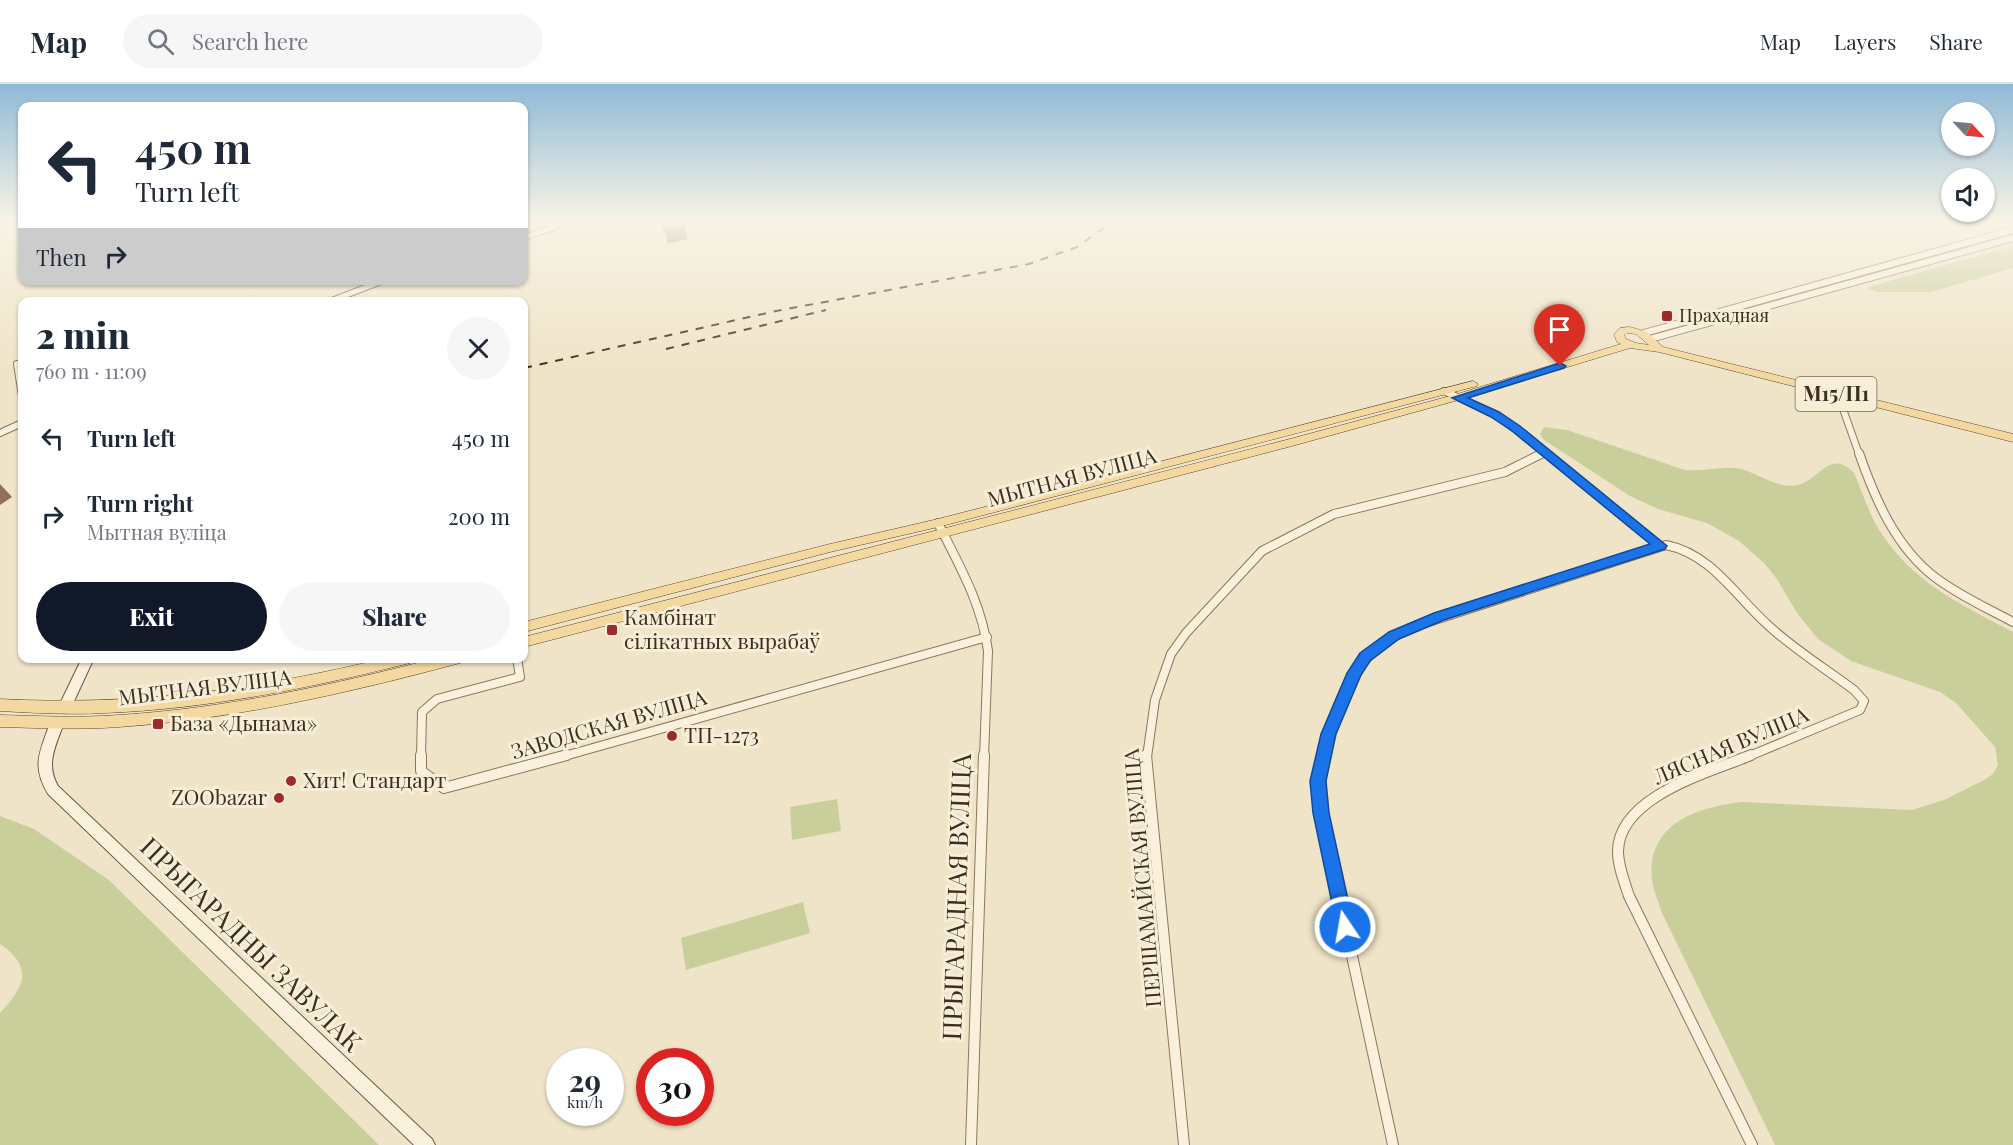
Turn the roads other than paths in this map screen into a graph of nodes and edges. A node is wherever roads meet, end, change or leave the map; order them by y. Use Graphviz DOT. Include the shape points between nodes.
graph roads {
  1 [pos="1888,269"];
  2 [pos="1906,269"];
  3 [pos="374,285"];
  4 [pos="339,297"];
  5 [pos="1625,342"];
  6 [pos="1650,342"];
  7 [pos="17,364"];
  8 [pos="18,370"];
  9 [pos="1444,392"];
  10 [pos="1838,395"];
  11 [pos="1458,398"];
  12 [pos="18,425"];
  13 [pos="0,433"];
  14 [pos="2013,438"];
  15 [pos="1545,452"];
  16 [pos="941,528"];
  17 [pos="1660,546"];
  18 [pos="2013,622"];
  19 [pos="528,626"];
  20 [pos="987,637"];
  21 [pos="528,641"];
  22 [pos="86,663"];
  23 [pos="388,663"];
  24 [pos="440,663"];
  25 [pos="518,663"];
  26 [pos="0,705"];
  27 [pos="64,708"];
  28 [pos="0,721"];
  29 [pos="57,723"];
  30 [pos="426,1145"];
  31 [pos="971,1145"];
  32 [pos="1184,1145"];
  33 [pos="1393,1145"];
  34 [pos="1752,1145"];
  1 -- 6 [label="street"];
  2 -- 6 [label="street"];
  3 -- 4 [label="street"];
  5 -- 6 [label="main road, М15/П1"];
  5 -- 9 [label="main road, МЫТНАЯ ВУЛІЦА"];
  5 -- 11 [label="main road, МЫТНАЯ ВУЛІЦА"];
  6 -- 10 [label="main road, М15/П1"];
  7 -- 8 [label="street"];
  9 -- 11 [label="street"];
  9 -- 16 [label="main road, МЫТНАЯ ВУЛІЦА"];
  10 -- 14 [label="main road, М15/П1"];
  10 -- 18 [label="street" via="1878,498 1895,534 1914,559 1952,588"];
  11 -- 15 [label="street" via="1505,421"];
  11 -- 16 [label="main road, МЫТНАЯ ВУЛІЦА"];
  12 -- 13 [label="street"];
  15 -- 17 [label="street"];
  15 -- 32 [label="street, ПЕРШАМАЙСКАЯ ВУЛІЦА" via="1505,472 1343,511 1271,545 1254,558 1171,654 1155,700 1146,751"];
  16 -- 19 [label="main road, МЫТНАЯ ВУЛІЦА" via="830,548"];
  16 -- 20 [label="street, ПРЫГАРАДНАЯ ВУЛІЦА" via="973,591"];
  16 -- 21 [label="main road, МЫТНАЯ ВУЛІЦА"];
  17 -- 33 [label="street" via="1402,631 1365,657 1344,695 1323,751 1318,799"];
  17 -- 34 [label="street, ЛЯСНАЯ ВУЛІЦА" via="1678,546 1698,557 1767,624 1864,701 1860,710 1659,793 1635,812 1620,836 1617,850 1629,896"];
  20 -- 25 [label="street, ЗАВОДСКАЯ ВУЛІЦА" via="444,788 421,771 422,712 437,699 520,677"];
  20 -- 31 [label="street, ПРЫГАРАДНАЯ ВУЛІЦА"];
  22 -- 27 [label="street"];
  23 -- 27 [label="main road, МЫТНАЯ ВУЛІЦА" via="264,691 164,705"];
  24 -- 29 [label="main road, МЫТНАЯ ВУЛІЦА" via="302,698 165,718"];
  26 -- 27 [label="main road, МЫТНАЯ ВУЛІЦА"];
  27 -- 29 [label="main road"];
  28 -- 29 [label="main road, МЫТНАЯ ВУЛІЦА"];
  29 -- 30 [label="street, ПРЫГАРАДНЫ ЗАВУЛАК" via="44,760 44,777 53,790"];
}
